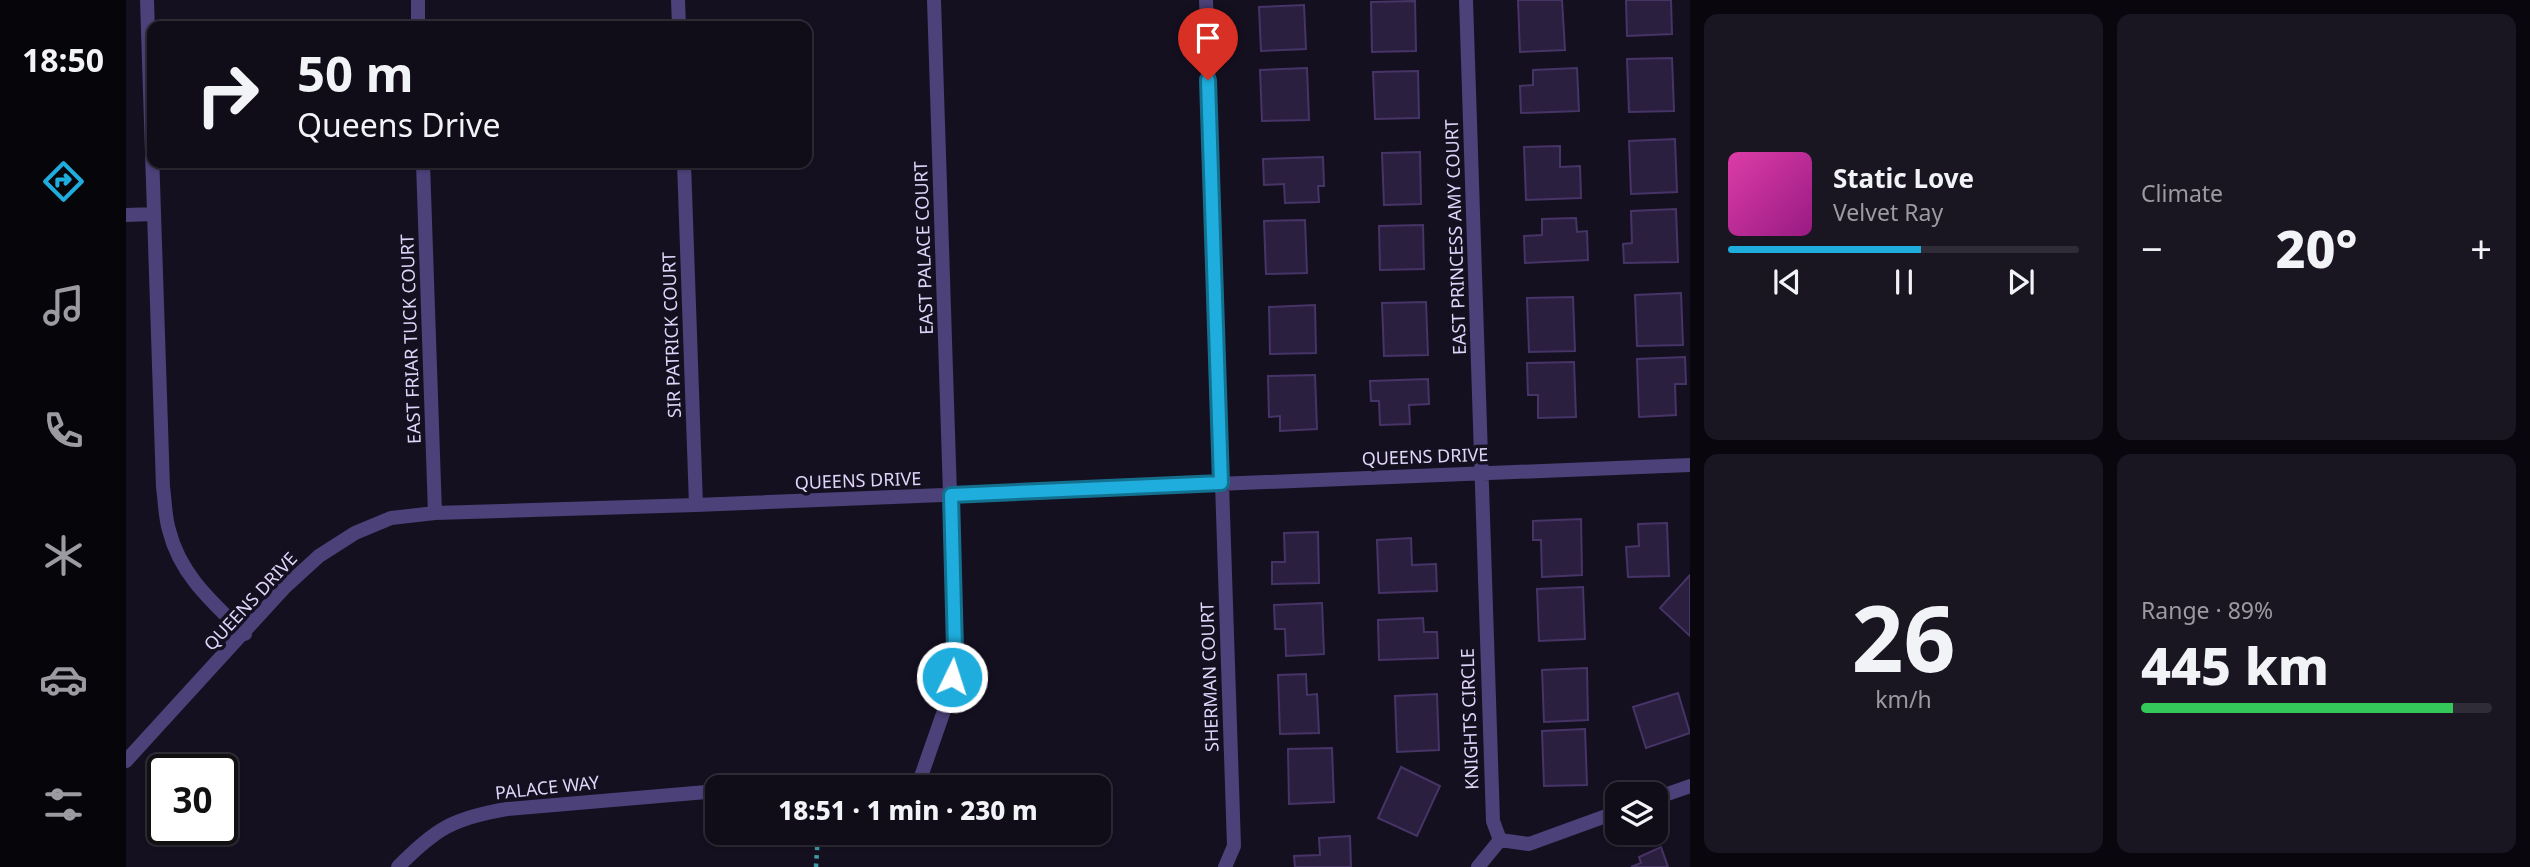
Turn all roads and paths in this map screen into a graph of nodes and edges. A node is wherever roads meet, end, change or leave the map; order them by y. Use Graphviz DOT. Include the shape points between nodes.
graph roads {
  1 [pos="147,0"];
  2 [pos="418,0"];
  3 [pos="678,0"];
  4 [pos="933,0"];
  5 [pos="1206,0"];
  6 [pos="1466,0"];
  7 [pos="148,21"];
  8 [pos="418,21"];
  9 [pos="679,21"];
  10 [pos="152,168"];
  11 [pos="423,168"];
  12 [pos="684,168"];
  13 [pos="154,214"];
  14 [pos="126,215"];
  15 [pos="1690,465"];
  16 [pos="1481,473"];
  17 [pos="1221,483"];
  18 [pos="951,495"];
  19 [pos="696,505"];
  20 [pos="435,513"];
  21 [pos="245,634"];
  22 [pos="126,761"];
  23 [pos="922,775"];
  24 [pos="1690,786"];
  25 [pos="705,792"];
  26 [pos="1668,794"];
  27 [pos="1605,816"];
  28 [pos="1500,840"];
  29 [pos="817,845"];
  30 [pos="398,867"];
  31 [pos="816,867"];
  32 [pos="1226,867"];
  33 [pos="1478,867"];
  1 -- 7 [label="street"];
  2 -- 8 [label="street"];
  3 -- 9 [label="street"];
  4 -- 18 [label="street, EAST PALACE COURT"];
  5 -- 17 [label="street, SHERMAN COURT"];
  6 -- 16 [label="street, EAST PRINCESS AMY COURT"];
  10 -- 13 [label="street"];
  11 -- 20 [label="street, EAST FRIAR TUCK COURT"];
  12 -- 19 [label="street, SIR PATRICK COURT"];
  13 -- 14 [label="street"];
  13 -- 21 [label="street" via="163,487 169,530 181,562 200,590"];
  15 -- 16 [label="street, QUEENS DRIVE"];
  16 -- 17 [label="street, QUEENS DRIVE"];
  16 -- 28 [label="street, KNIGHTS CIRCLE" via="1491,794"];
  17 -- 18 [label="street, QUEENS DRIVE"];
  17 -- 32 [label="street, SHERMAN COURT" via="1234,846"];
  18 -- 19 [label="street, QUEENS DRIVE"];
  18 -- 23 [label="street" via="955,649 947,702"];
  19 -- 20 [label="street, QUEENS DRIVE"];
  20 -- 21 [label="street, QUEENS DRIVE" via="391,518 355,533 319,556 285,587"];
  21 -- 22 [label="street, QUEENS DRIVE"];
  24 -- 26 [label="street"];
  25 -- 30 [label="street, PALACE WAY" via="476,814 443,827"];
  27 -- 28 [label="street" via="1529,844"];
  28 -- 33 [label="street"];
  29 -- 31 [label="path"];
}
